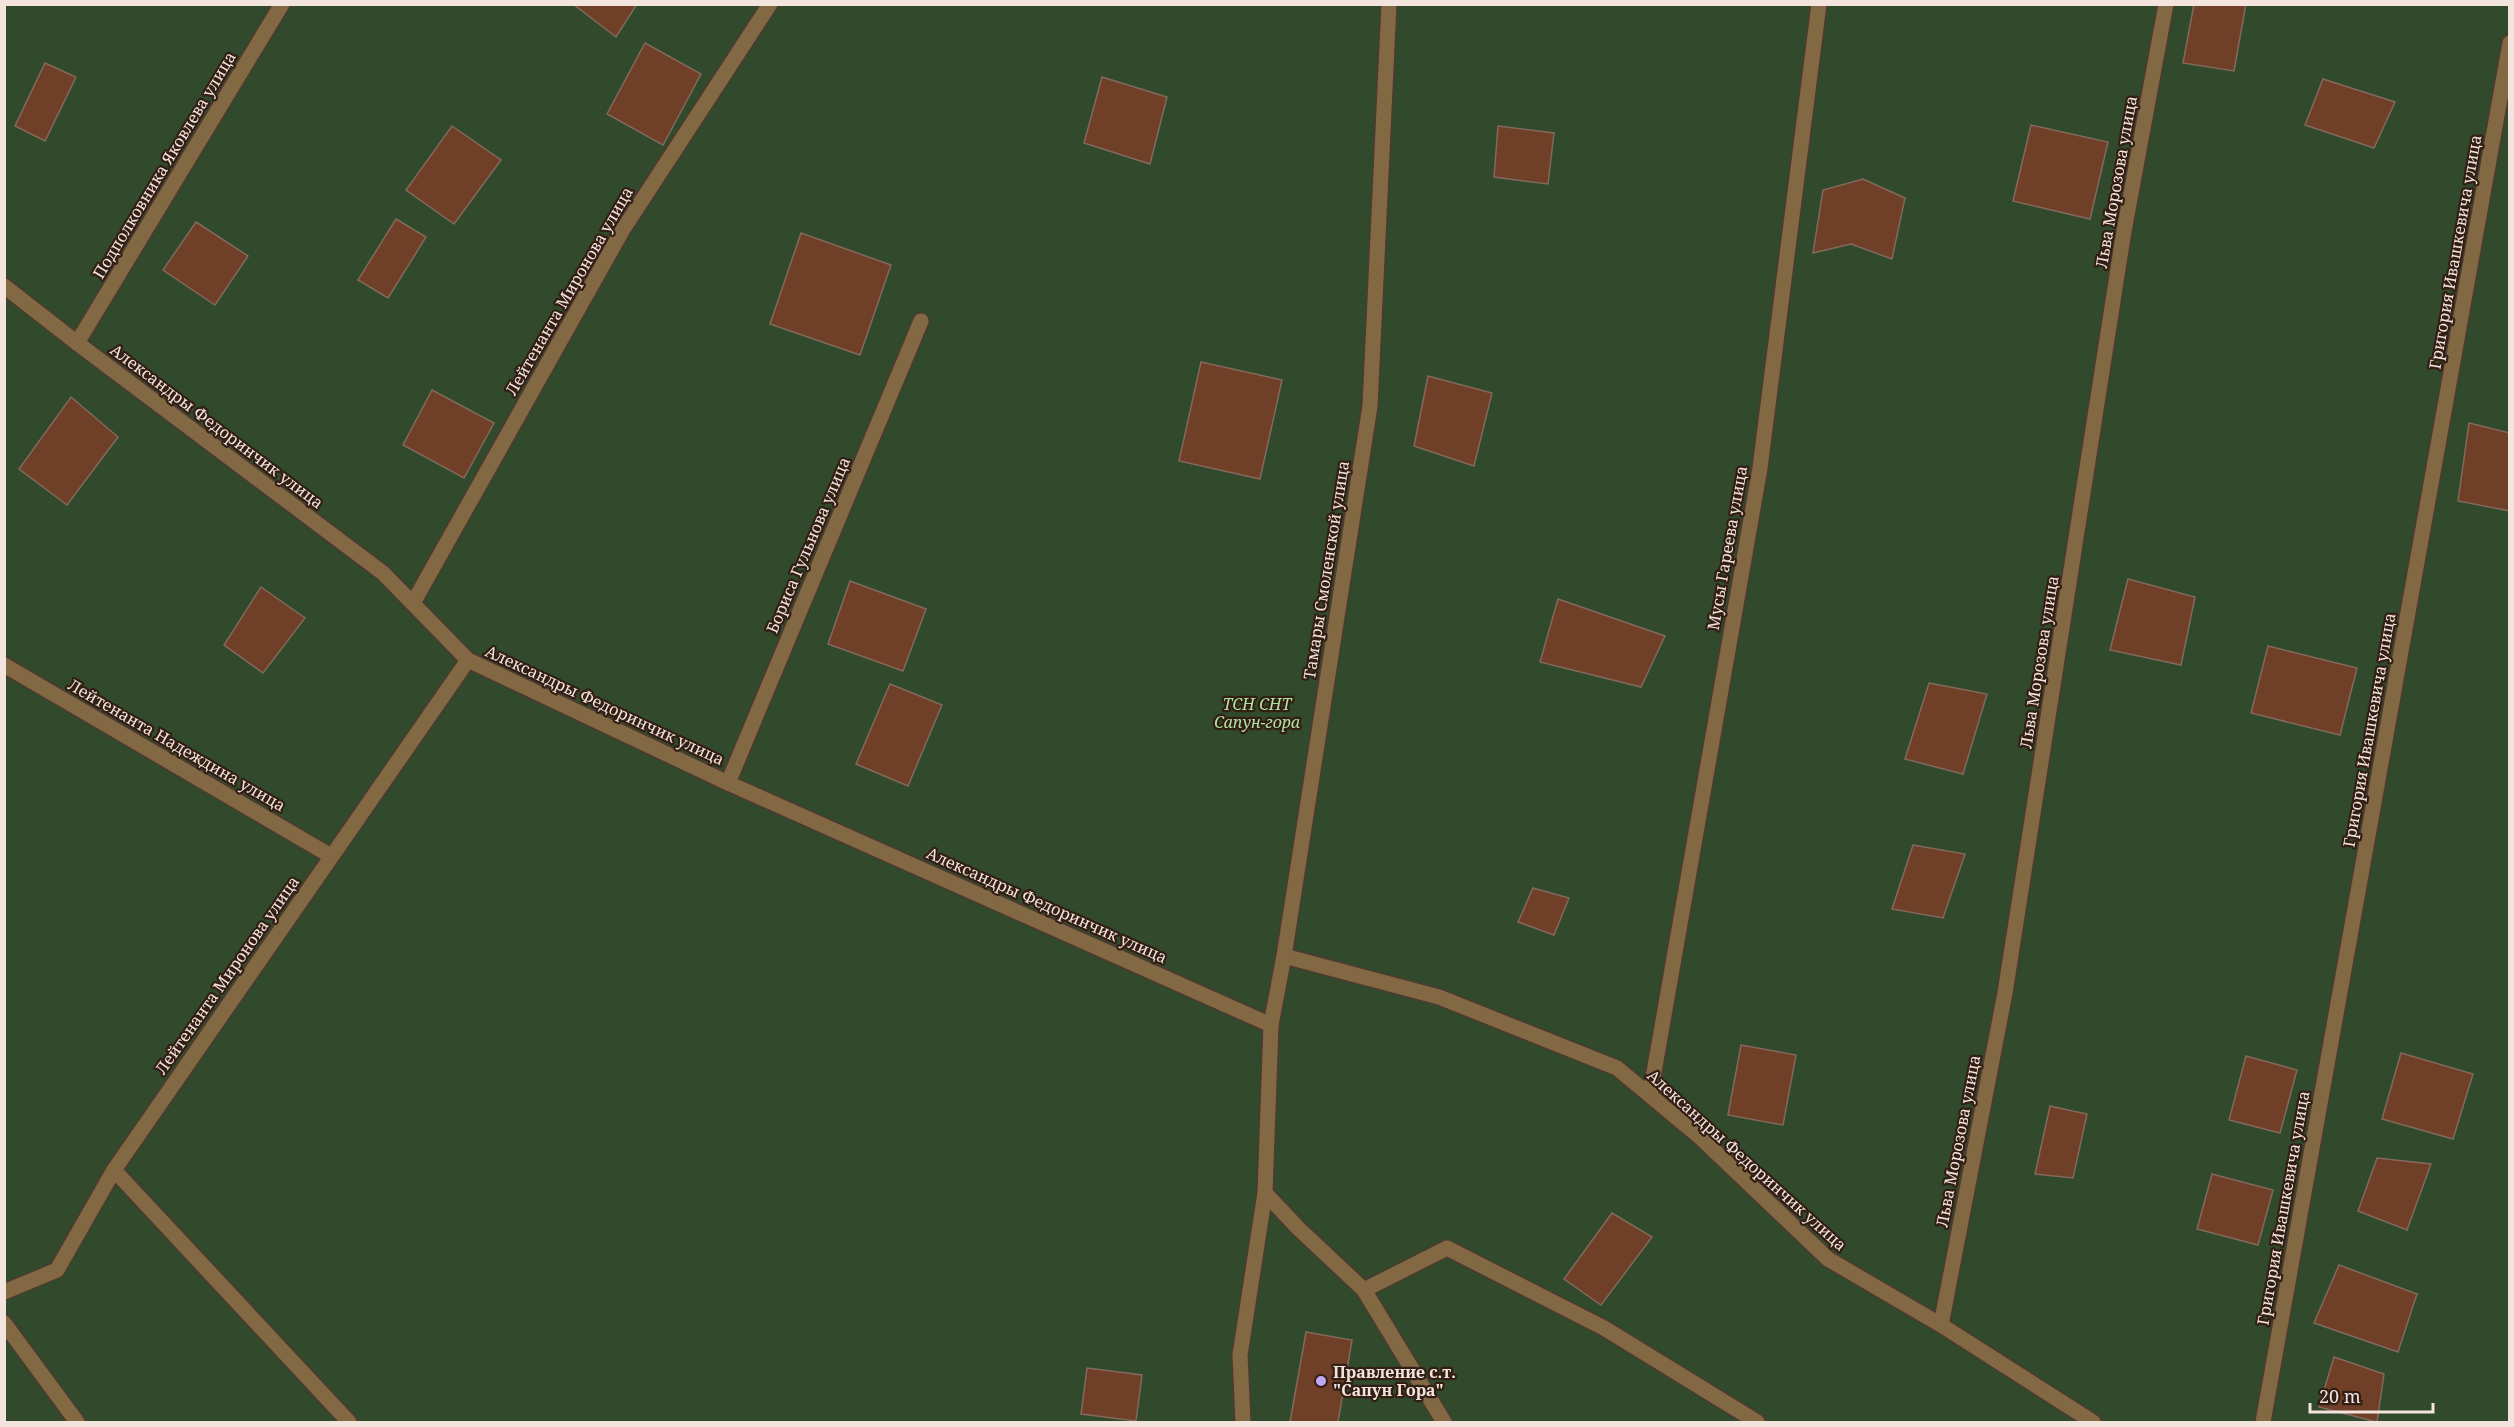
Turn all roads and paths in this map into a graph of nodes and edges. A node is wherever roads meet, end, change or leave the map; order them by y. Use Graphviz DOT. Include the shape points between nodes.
graph roads {
  1 [pos="282,4"];
  2 [pos="770,4"];
  3 [pos="1389,4"];
  4 [pos="1819,4"];
  5 [pos="2166,4"];
  6 [pos="2510,43"];
  7 [pos="4,286"];
  8 [pos="921,321"];
  9 [pos="77,343"];
  10 [pos="413,603"];
  11 [pos="468,660"];
  12 [pos="4,665"];
  13 [pos="728,783"];
  14 [pos="331,856"];
  15 [pos="1284,956"];
  16 [pos="1271,1025"];
  17 [pos="1650,1095"];
  18 [pos="114,1170"];
  19 [pos="1266,1193"];
  20 [pos="1364,1290"];
  21 [pos="4,1292"];
  22 [pos="4,1323"];
  23 [pos="1941,1325"];
  24 [pos="77,1422"];
  25 [pos="349,1422"];
  26 [pos="1243,1422"];
  27 [pos="1444,1422"];
  28 [pos="1757,1422"];
  29 [pos="2093,1422"];
  30 [pos="2263,1422"];
  1 -- 9 [label="lane, Подполковника Яковлева улица"];
  2 -- 10 [label="lane, Лейтенанта Миронова улица" via="621,231"];
  3 -- 15 [label="lane, Тамары Смоленской улица" via="1370,406"];
  4 -- 17 [label="lane, Мусы Гареева улица" via="1760,468"];
  5 -- 23 [label="lane, Льва Морозова улица" via="2123,237 2005,993"];
  6 -- 30 [label="lane, Григория Ивашкевича улица"];
  7 -- 9 [label="lane, Александры Федоринчик улица"];
  8 -- 13 [label="lane, Бориса Гульнова улица"];
  9 -- 10 [label="lane, Александры Федоринчик улица" via="383,573"];
  10 -- 11 [label="lane, Александры Федоринчик улица"];
  11 -- 13 [label="lane, Александры Федоринчик улица"];
  11 -- 14 [label="lane, Лейтенанта Миронова улица"];
  12 -- 14 [label="lane, Лейтенанта Надеждина улица"];
  13 -- 16 [label="lane, Александры Федоринчик улица"];
  14 -- 18 [label="lane, Лейтенанта Миронова улица"];
  15 -- 16 [label="lane, Тамары Смоленской улица"];
  15 -- 17 [label="lane, Александры Федоринчик улица" via="1440,997 1617,1068"];
  16 -- 19 [label="lane, Тамары Смоленской улица"];
  17 -- 23 [label="lane, Александры Федоринчик улица" via="1828,1259"];
  18 -- 21 [label="lane, Лейтенанта Миронова улица" via="57,1270"];
  18 -- 25 [label="lane"];
  19 -- 20 [label="lane"];
  19 -- 26 [label="lane, Тамары Смоленской улица" via="1240,1355"];
  20 -- 27 [label="lane"];
  20 -- 28 [label="lane" via="1447,1248 1604,1328"];
  22 -- 24 [label="lane"];
  23 -- 29 [label="lane, Александры Федоринчик улица"];
}
